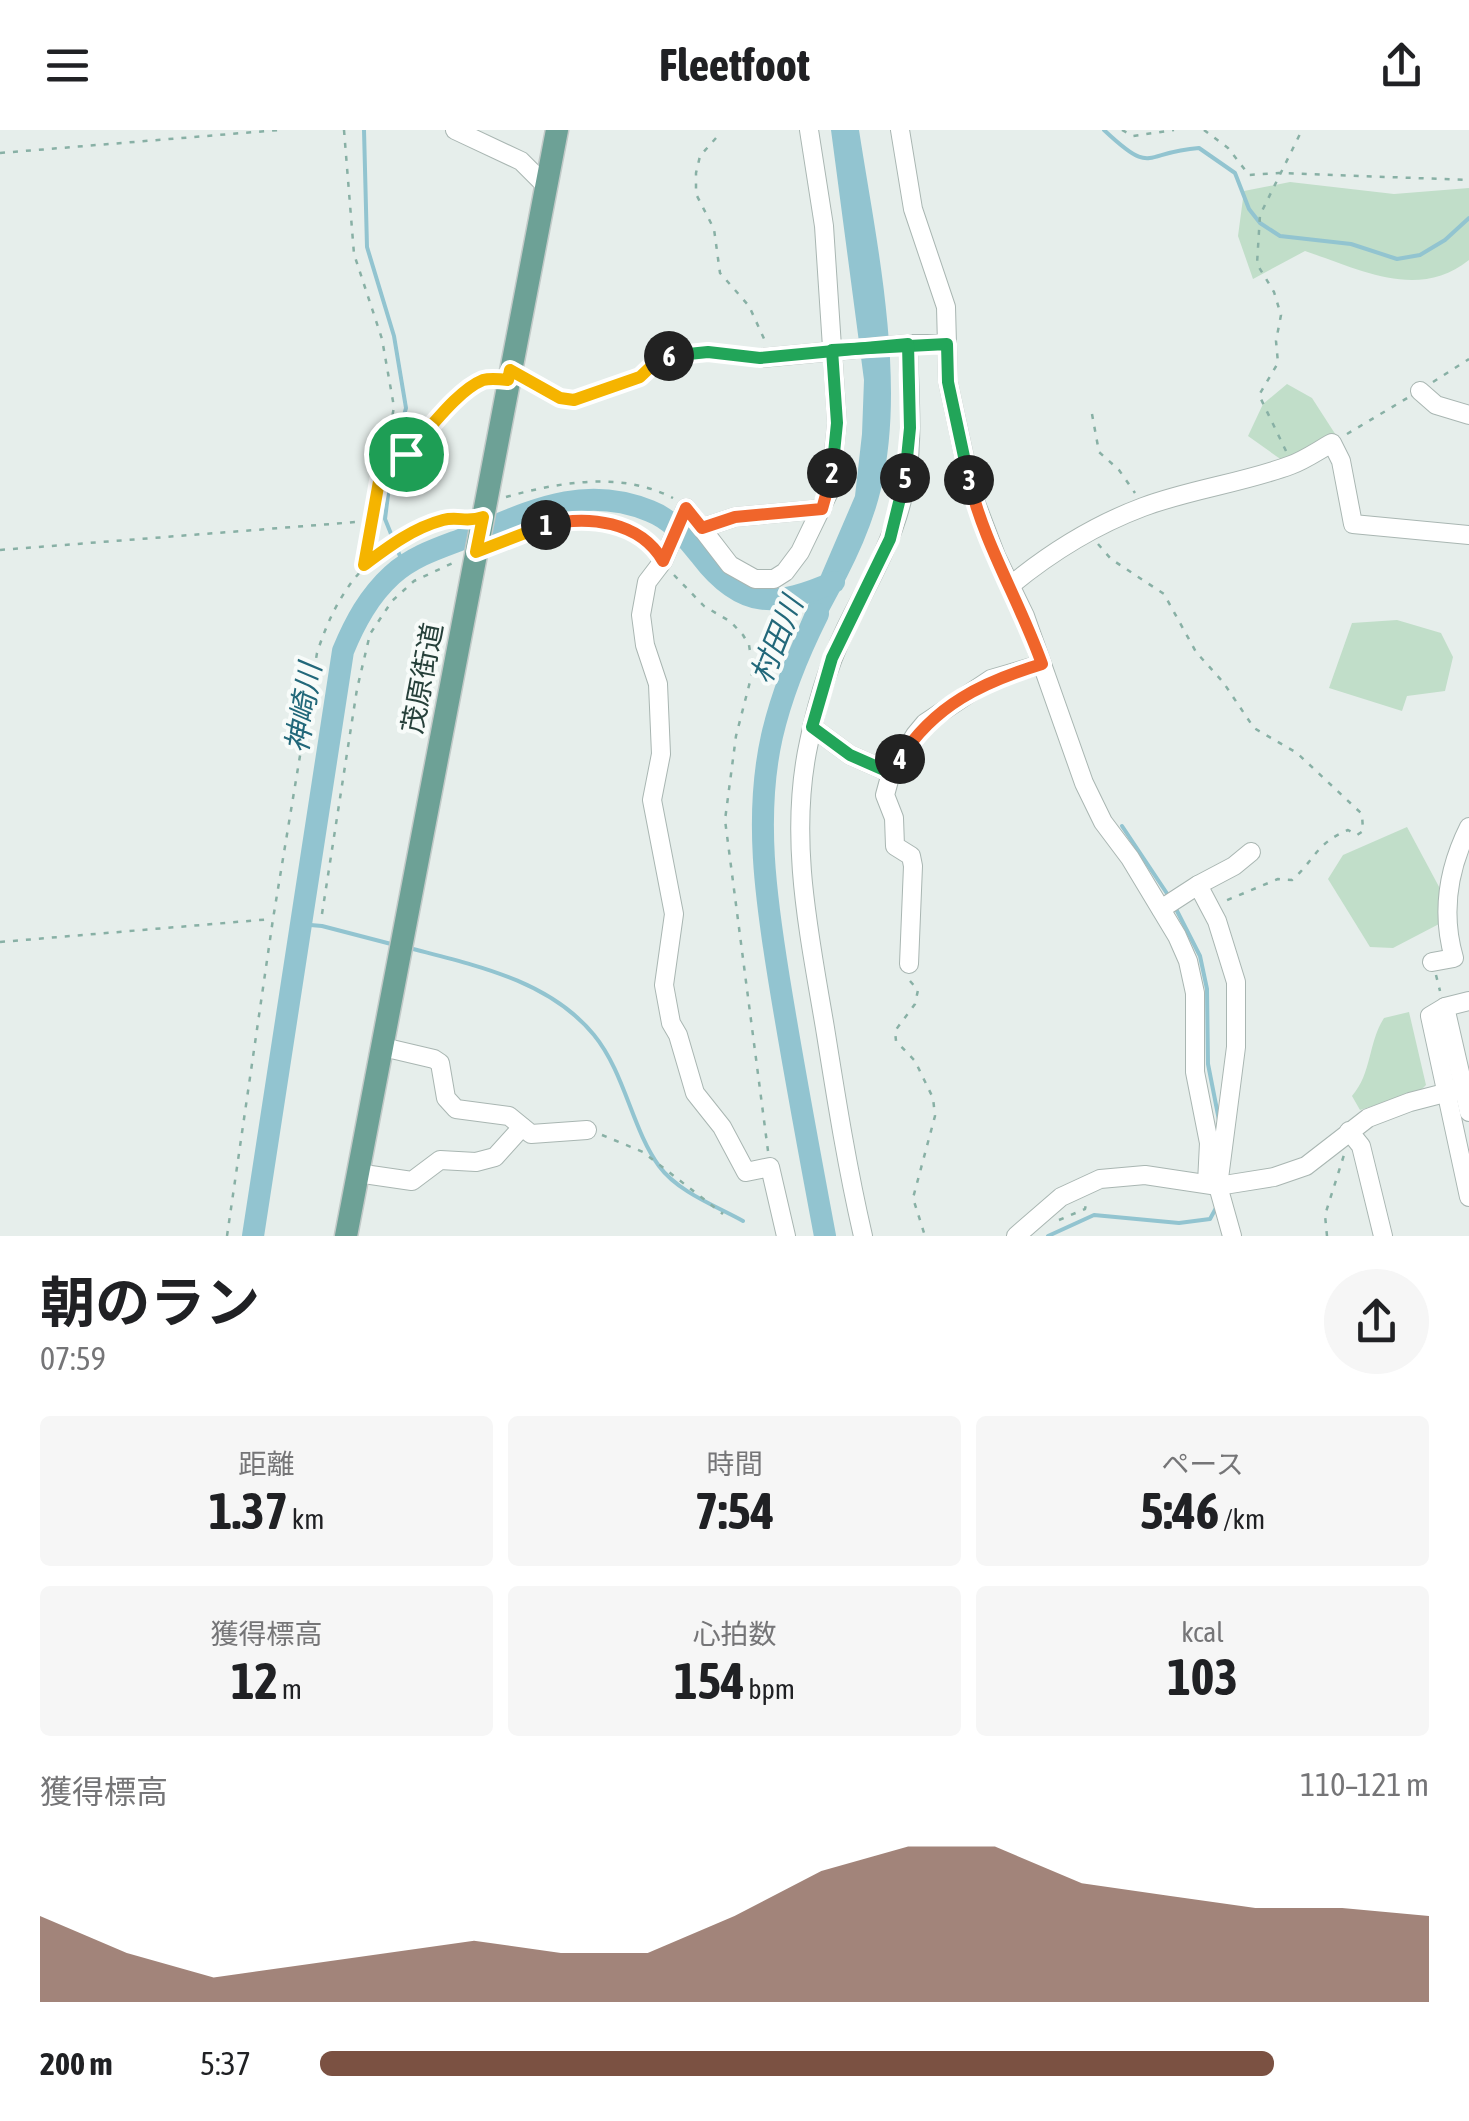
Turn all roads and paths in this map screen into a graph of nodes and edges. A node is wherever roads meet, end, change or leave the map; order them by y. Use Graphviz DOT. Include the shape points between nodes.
graph roads {
  1 [pos="279,130"];
  2 [pos="344,130"];
  3 [pos="456,130"];
  4 [pos="557,130"];
  5 [pos="810,130"];
  6 [pos="900,130"];
  7 [pos="1122,130"];
  8 [pos="1174,130"];
  9 [pos="1204,130"];
  10 [pos="1302,130"];
  11 [pos="716,138"];
  12 [pos="0,153"];
  13 [pos="1279,173"];
  14 [pos="1469,180"];
  15 [pos="546,184"];
  16 [pos="908,344"];
  17 [pos="947,344"];
  18 [pos="832,350"];
  19 [pos="768,357"];
  20 [pos="1469,359"];
  21 [pos="509,375"];
  22 [pos="1420,391"];
  23 [pos="1092,414"];
  24 [pos="1469,415"];
  25 [pos="1332,443"];
  26 [pos="383,459"];
  27 [pos="1293,464"];
  28 [pos="1144,506"];
  29 [pos="686,508"];
  30 [pos="822,509"];
  31 [pos="484,510"];
  32 [pos="370,521"];
  33 [pos="702,528"];
  34 [pos="1088,531"];
  35 [pos="1469,535"];
  36 [pos="0,550"];
  37 [pos="476,552"];
  38 [pos="663,561"];
  39 [pos="364,565"];
  40 [pos="1011,585"];
  41 [pos="1042,664"];
  42 [pos="812,727"];
  43 [pos="891,773"];
  44 [pos="1469,827"];
  45 [pos="1252,852"];
  46 [pos="1198,885"];
  47 [pos="1209,908"];
  48 [pos="1162,909"];
  49 [pos="322,914"];
  50 [pos="273,919"];
  51 [pos="0,942"];
  52 [pos="1432,962"];
  53 [pos="909,964"];
  54 [pos="1469,1002"];
  55 [pos="1445,1007"];
  56 [pos="384,1048"];
  57 [pos="1455,1091"];
  58 [pos="1469,1112"];
  59 [pos="522,1127"];
  60 [pos="586,1130"];
  61 [pos="1349,1130"];
  62 [pos="770,1168"];
  63 [pos="358,1173"];
  64 [pos="1213,1184"];
  65 [pos="1469,1197"];
  66 [pos="723,1214"];
  67 [pos="227,1236"];
  68 [pos="346,1236"];
  69 [pos="786,1236"];
  70 [pos="863,1236"];
  71 [pos="925,1236"];
  72 [pos="1016,1236"];
  73 [pos="1232,1236"];
  74 [pos="1327,1236"];
  75 [pos="1382,1236"];
  1 -- 12 [label="path"];
  2 -- 26 [label="path" via="354,254 382,339 394,406"];
  3 -- 15 [label="street" via="521,161"];
  4 -- 15 [label="main road, 茂原街道"];
  5 -- 18 [label="street"];
  6 -- 17 [label="street" via="913,209 946,307"];
  7 -- 8 [label="path" via="1132,136"];
  9 -- 13 [label="path" via="1249,176"];
  10 -- 13 [label="path"];
  11 -- 19 [label="path" via="700,156 696,194 714,229 720,273 740,293"];
  13 -- 14 [label="path"];
  13 -- 27 [label="path" via="1260,215 1257,264 1280,315 1278,363 1259,395"];
  15 -- 21 [label="main road, 茂原街道"];
  16 -- 17 [label="street"];
  16 -- 18 [label="street"];
  16 -- 42 [label="street" via="904,493 883,556 832,658"];
  17 -- 40 [label="street" via="948,382 972,493"];
  18 -- 19 [label="street"];
  18 -- 30 [label="street" via="837,423"];
  19 -- 21 [label="path" via="670,355 640,377 574,400"];
  20 -- 22 [label="path"];
  21 -- 26 [label="path" via="486,379 453,401 406,454"];
  21 -- 31 [label="main road, 茂原街道"];
  22 -- 24 [label="street" via="1436,405"];
  22 -- 25 [label="path"];
  23 -- 28 [label="path" via="1099,452"];
  25 -- 27 [label="street"];
  25 -- 35 [label="street" via="1353,524"];
  26 -- 32 [label="path"];
  27 -- 28 [label="street"];
  28 -- 34 [label="street"];
  29 -- 31 [label="path" via="650,489 598,481 549,486"];
  29 -- 33 [label="street"];
  29 -- 38 [label="street"];
  30 -- 33 [label="street" via="735,517"];
  30 -- 33 [label="street" via="793,563 774,579 742,574"];
  31 -- 37 [label="main road, 茂原街道"];
  31 -- 39 [label="path" via="469,522 428,526"];
  32 -- 36 [label="path"];
  32 -- 39 [label="path"];
  34 -- 40 [label="street"];
  34 -- 47 [label="path" via="1110,559 1164,594 1196,652 1254,728 1297,753 1362,814 1363,831 1338,834 1292,880 1278,879"];
  37 -- 38 [label="path" via="530,529 580,521 630,530"];
  37 -- 49 [label="path" via="414,581 370,634"];
  37 -- 56 [label="main road, 茂原街道"];
  38 -- 62 [label="path" via="704,606 731,622 749,645 754,670 724,820"];
  38 -- 62 [label="street" via="647,582 641,616 658,684 661,754 652,806 674,914 664,985 695,1092 746,1172"];
  39 -- 50 [label="path" via="333,610 318,653"];
  40 -- 41 [label="street"];
  41 -- 43 [label="street" via="991,679 925,724"];
  41 -- 48 [label="street" via="1103,822"];
  42 -- 43 [label="street" via="850,755"];
  42 -- 70 [label="street" via="802,774 801,873"];
  43 -- 53 [label="street" via="885,795 895,846 911,856 913,866"];
  44 -- 52 [label="street" via="1448,894 1446,930 1454,958"];
  45 -- 46 [label="street"];
  46 -- 47 [label="street"];
  46 -- 48 [label="street"];
  47 -- 64 [label="street" via="1236,982 1236,1047"];
  48 -- 64 [label="street" via="1195,992 1194,1046"];
  50 -- 51 [label="path"];
  50 -- 67 [label="path"];
  52 -- 55 [label="path"];
  53 -- 71 [label="path" via="918,990 895,1031 933,1098 935,1116 913,1198"];
  54 -- 55 [label="street"];
  55 -- 57 [label="street" via="1430,1016"];
  56 -- 59 [label="street" via="440,1063 446,1098 456,1109 510,1116"];
  56 -- 63 [label="main road, 茂原街道"];
  57 -- 58 [label="street"];
  57 -- 61 [label="street" via="1410,1102"];
  57 -- 65 [label="street"];
  59 -- 60 [label="street" via="531,1134"];
  59 -- 63 [label="street" via="495,1157 440,1160 412,1182"];
  60 -- 66 [label="path" via="643,1152"];
  61 -- 64 [label="street" via="1306,1166"];
  61 -- 74 [label="path" via="1325,1215"];
  61 -- 75 [label="street" via="1361,1146"];
  62 -- 69 [label="street"];
  63 -- 68 [label="main road, 茂原街道"];
  64 -- 72 [label="street" via="1145,1175 1100,1179 1061,1197"];
  64 -- 73 [label="street"];
}
